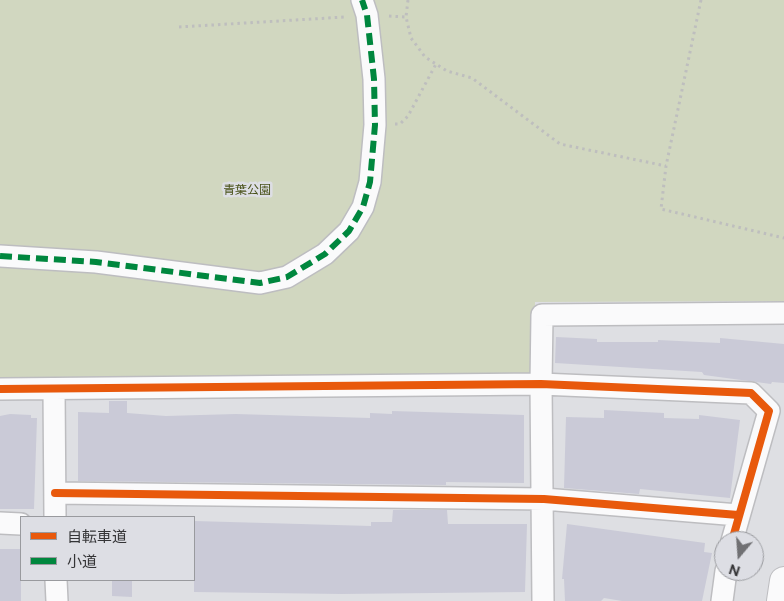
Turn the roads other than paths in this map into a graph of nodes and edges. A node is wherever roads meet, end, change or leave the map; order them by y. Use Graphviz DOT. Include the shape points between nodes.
graph roads {
  1 [pos="364,8"];
  2 [pos="0,256"];
  3 [pos="784,314"];
  4 [pos="541,384"];
  5 [pos="0,389"];
  6 [pos="54,389"];
  7 [pos="55,493"];
  8 [pos="544,499"];
  9 [pos="738,515"];
  10 [pos="55,516"];
  11 [pos="0,523"];
  12 [pos="20,524"];
  13 [pos="734,531"];
  14 [pos="56,581"];
  15 [pos="725,581"];
  16 [pos="784,581"];
  17 [pos="57,601"];
  18 [pos="543,601"];
  19 [pos="722,601"];
  20 [pos="781,601"];
  1 -- 2 [label="street" via="374,79 375,125 370,182 363,207 349,231 326,254 287,277 260,283 96,262"];
  3 -- 4 [label="street" via="542,315"];
  4 -- 6 [label="street"];
  4 -- 8 [label="street"];
  4 -- 9 [label="street" via="751,393 769,411"];
  5 -- 6 [label="street"];
  6 -- 7 [label="street"];
  7 -- 8 [label="street"];
  7 -- 10 [label="street"];
  8 -- 9 [label="street"];
  8 -- 18 [label="street"];
  9 -- 13 [label="street"];
  11 -- 12 [label="street"];
  14 -- 17 [label="street"];
  15 -- 19 [label="street"];
  16 -- 20 [label="street"];
}
